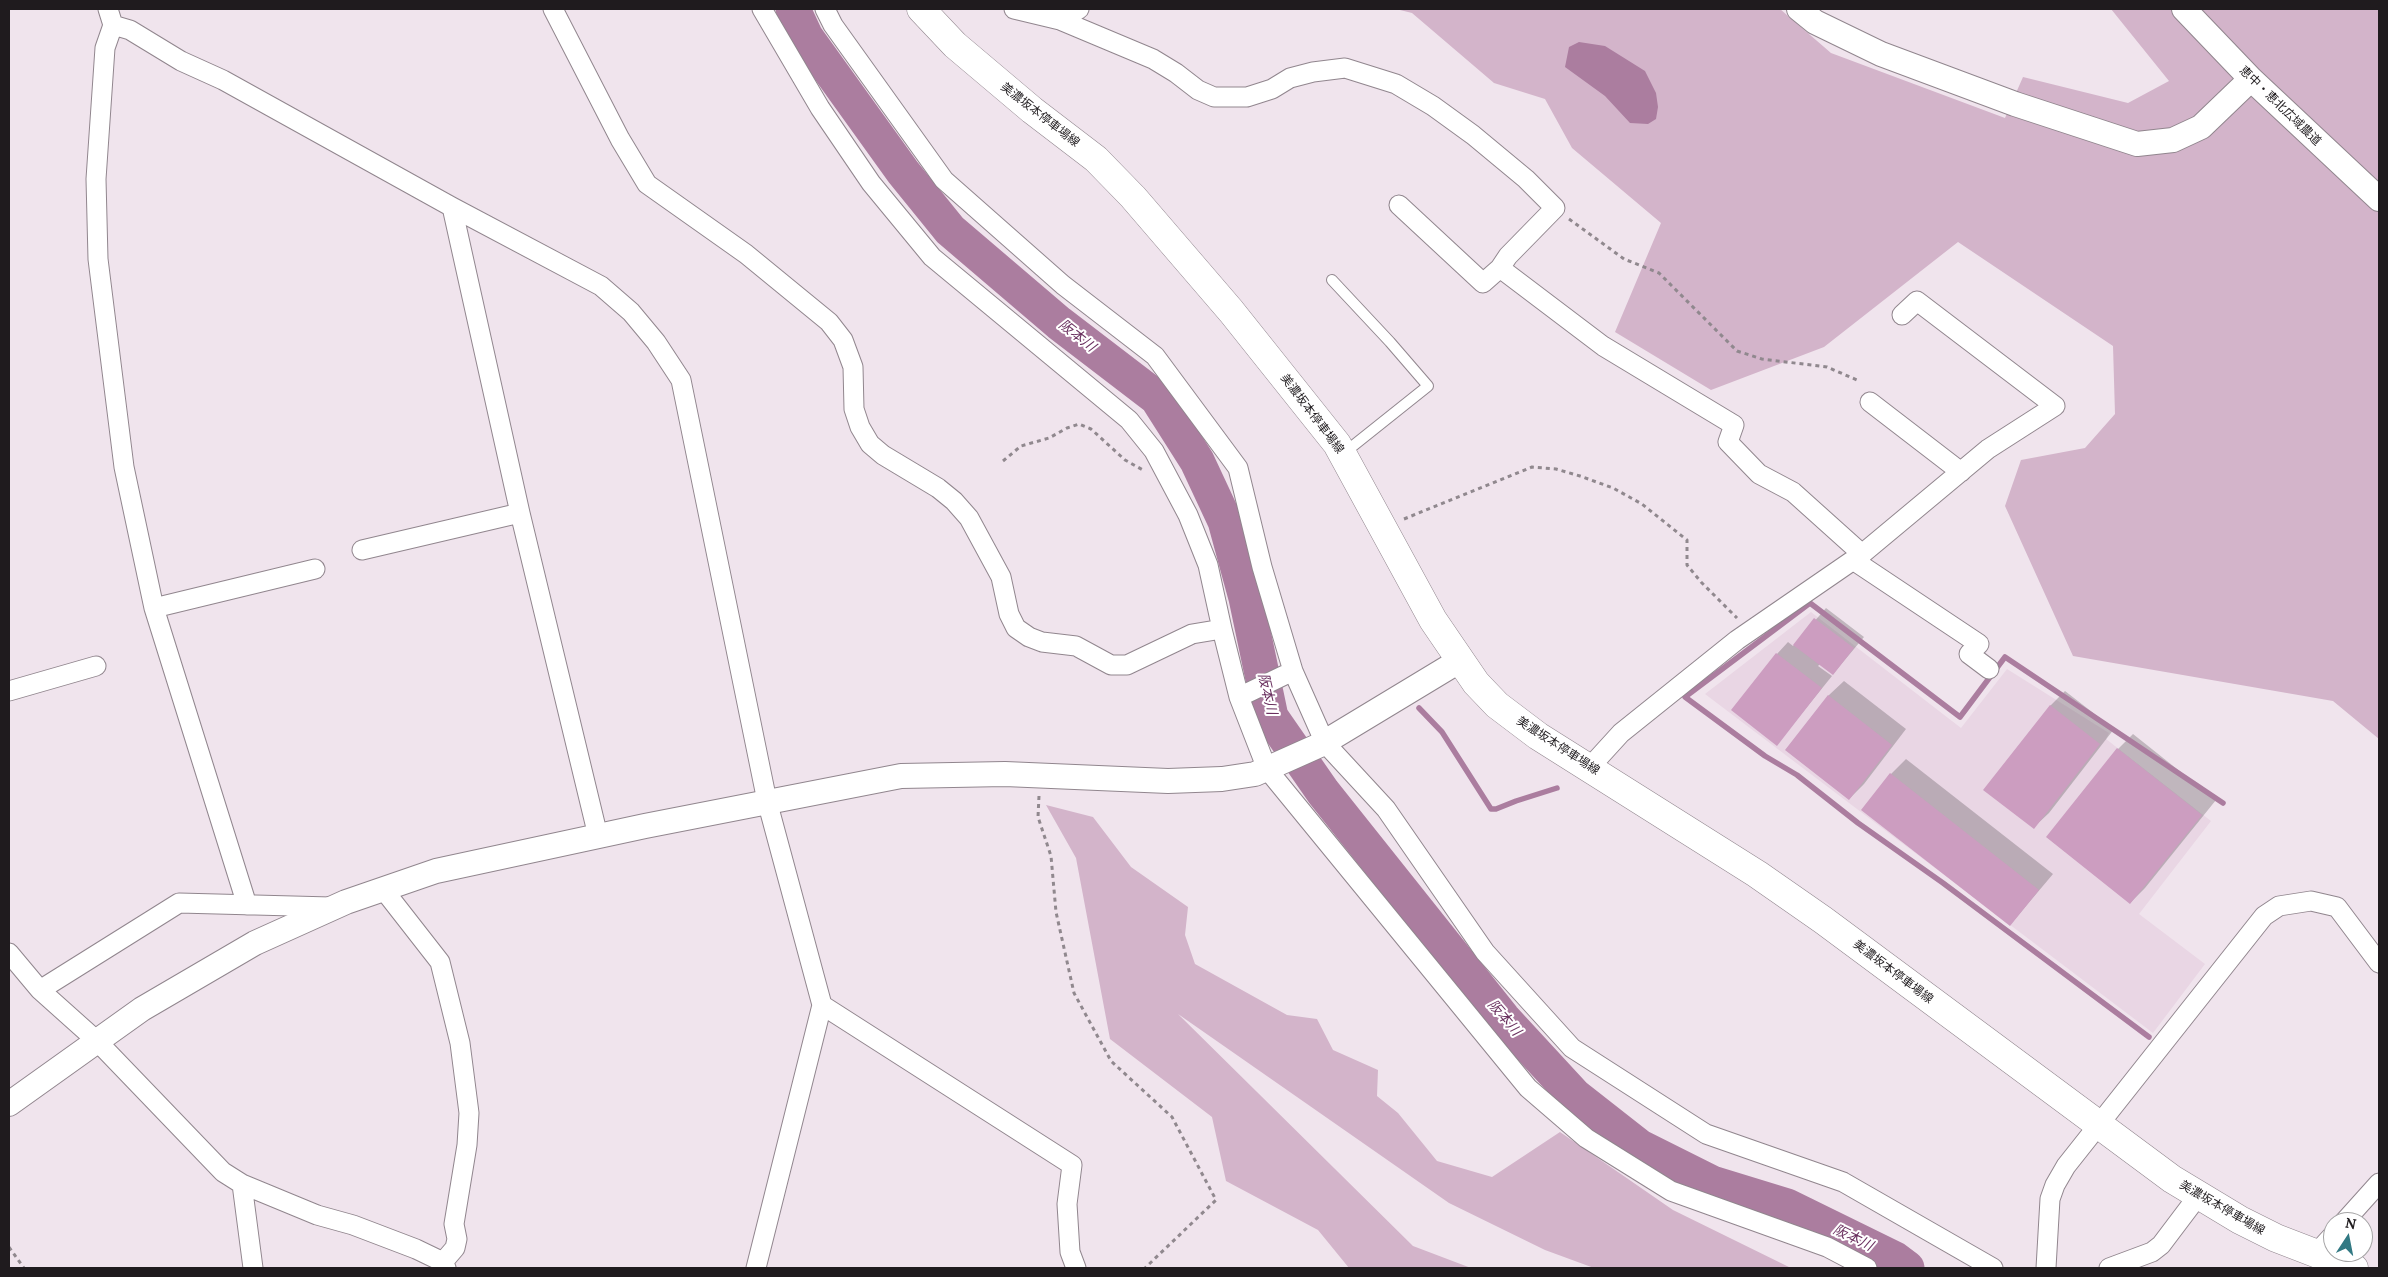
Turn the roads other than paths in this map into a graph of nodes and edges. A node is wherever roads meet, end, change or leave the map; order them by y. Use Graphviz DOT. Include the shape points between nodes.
graph roads {
  1 [pos="553,9"];
  2 [pos="762,9"];
  3 [pos="825,9"];
  4 [pos="921,9"];
  5 [pos="1014,9"];
  6 [pos="1799,9"];
  7 [pos="2184,9"];
  8 [pos="1070,13"];
  9 [pos="111,17"];
  10 [pos="2251,79"];
  11 [pos="2379,199"];
  12 [pos="1399,206"];
  13 [pos="452,207"];
  14 [pos="1500,268"];
  15 [pos="1332,280"];
  16 [pos="1902,315"];
  17 [pos="1870,402"];
  18 [pos="1343,454"];
  19 [pos="1961,472"];
  20 [pos="520,513"];
  21 [pos="362,550"];
  22 [pos="1858,557"];
  23 [pos="315,569"];
  24 [pos="154,608"];
  25 [pos="1222,629"];
  26 [pos="1459,661"];
  27 [pos="96,666"];
  28 [pos="1989,669"];
  29 [pos="1293,670"];
  30 [pos="9,692"];
  31 [pos="1239,697"];
  32 [pos="1323,744"];
  33 [pos="1272,767"];
  34 [pos="1590,767"];
  35 [pos="767,801"];
  36 [pos="598,836"];
  37 [pos="383,889"];
  38 [pos="247,905"];
  39 [pos="332,907"];
  40 [pos="9,953"];
  41 [pos="2379,963"];
  42 [pos="40,990"];
  43 [pos="822,1005"];
  44 [pos="96,1041"];
  45 [pos="9,1104"];
  46 [pos="2098,1124"];
  47 [pos="2379,1183"];
  48 [pos="242,1184"];
  49 [pos="2198,1196"];
  50 [pos="2353,1212"];
  51 [pos="2323,1245"];
  52 [pos="445,1265"];
  53 [pos="253,1268"];
  54 [pos="756,1268"];
  55 [pos="1076,1268"];
  56 [pos="1866,1268"];
  57 [pos="1993,1268"];
  58 [pos="2046,1268"];
  59 [pos="2109,1268"];
  1 -- 25 [label="street" via="647,184 746,254 829,322 843,340 853,367 854,409 870,444 938,488 969,518 1001,577 1009,614 1016,628 1042,642 1076,646 1111,664 1126,665 1192,634"];
  2 -- 25 [label="street" via="820,108 871,184 932,258 1129,420 1154,451 1188,515 1208,565"];
  3 -- 29 [label="street" via="833,25 944,180 1063,285 1155,356 1238,468 1262,567"];
  4 -- 18 [label="main road, 美濃坂本停車場線" via="955,46 1096,159 1133,197 1255,340"];
  5 -- 8 [label="street"];
  6 -- 10 [label="street" via="1815,22 1881,54 2015,104 2137,144 2173,140 2201,127"];
  7 -- 10 [label="street, 恵中・恵北広域農道"];
  8 -- 14 [label="street" via="1214,97 1247,97 1272,89 1290,78 1345,68 1396,84 1473,135 1555,208"];
  9 -- 13 [label="street" via="181,61 223,80"];
  9 -- 24 [label="street" via="105,48 96,178 98,259 124,467"];
  10 -- 11 [label="street, 恵中・恵北広域農道"];
  12 -- 14 [label="street" via="1483,283"];
  13 -- 20 [label="street"];
  13 -- 35 [label="street" via="602,286 638,320 681,380"];
  14 -- 22 [label="street" via="1602,346 1734,425 1728,442 1759,474 1793,492"];
  15 -- 18 [label="lane" via="1428,386"];
  16 -- 19 [label="street" via="1917,301 2055,406 1988,449"];
  17 -- 19 [label="street"];
  18 -- 26 [label="main road, 美濃坂本停車場線" via="1432,620"];
  19 -- 22 [label="street"];
  20 -- 21 [label="street"];
  20 -- 36 [label="street"];
  22 -- 28 [label="street" via="1979,644 1969,654"];
  22 -- 34 [label="street" via="1748,632 1621,733"];
  23 -- 24 [label="street"];
  24 -- 38 [label="street"];
  25 -- 31 [label="street"];
  26 -- 32 [label="street"];
  26 -- 34 [label="main road, 美濃坂本停車場線" via="1476,683 1513,718"];
  27 -- 30 [label="street"];
  29 -- 31 [label="street"];
  29 -- 32 [label="street"];
  31 -- 33 [label="street"];
  32 -- 33 [label="street"];
  32 -- 57 [label="street" via="1386,810 1485,952 1572,1048 1706,1134 1843,1182"];
  33 -- 35 [label="street" via="1255,774 1222,779 1168,781 946,774 901,776"];
  33 -- 56 [label="street" via="1528,1088 1586,1138 1671,1191 1828,1247"];
  34 -- 46 [label="main road, 美濃坂本停車場線" via="1824,920"];
  35 -- 36 [label="street"];
  35 -- 43 [label="street"];
  36 -- 37 [label="street" via="436,871"];
  37 -- 39 [label="street"];
  37 -- 52 [label="street" via="440,962 460,1044 468,1121 454,1224 457,1239"];
  38 -- 39 [label="street"];
  38 -- 42 [label="street" via="179,903"];
  39 -- 44 [label="street" via="203,972"];
  40 -- 42 [label="street"];
  41 -- 46 [label="street" via="2337,908 2311,901 2280,906 2264,916"];
  42 -- 44 [label="street"];
  43 -- 54 [label="street"];
  43 -- 55 [label="street" via="1072,1165 1067,1204 1070,1252"];
  44 -- 45 [label="street"];
  44 -- 48 [label="street" via="195,1146 223,1172"];
  46 -- 49 [label="main road, 美濃坂本停車場線"];
  46 -- 58 [label="street" via="2066,1166 2053,1192"];
  47 -- 50 [label="street"];
  48 -- 52 [label="street" via="317,1215 416,1248"];
  48 -- 53 [label="street"];
  49 -- 51 [label="main road, 美濃坂本停車場線" via="2276,1238"];
  49 -- 59 [label="street" via="2161,1245 2152,1252"];
}
